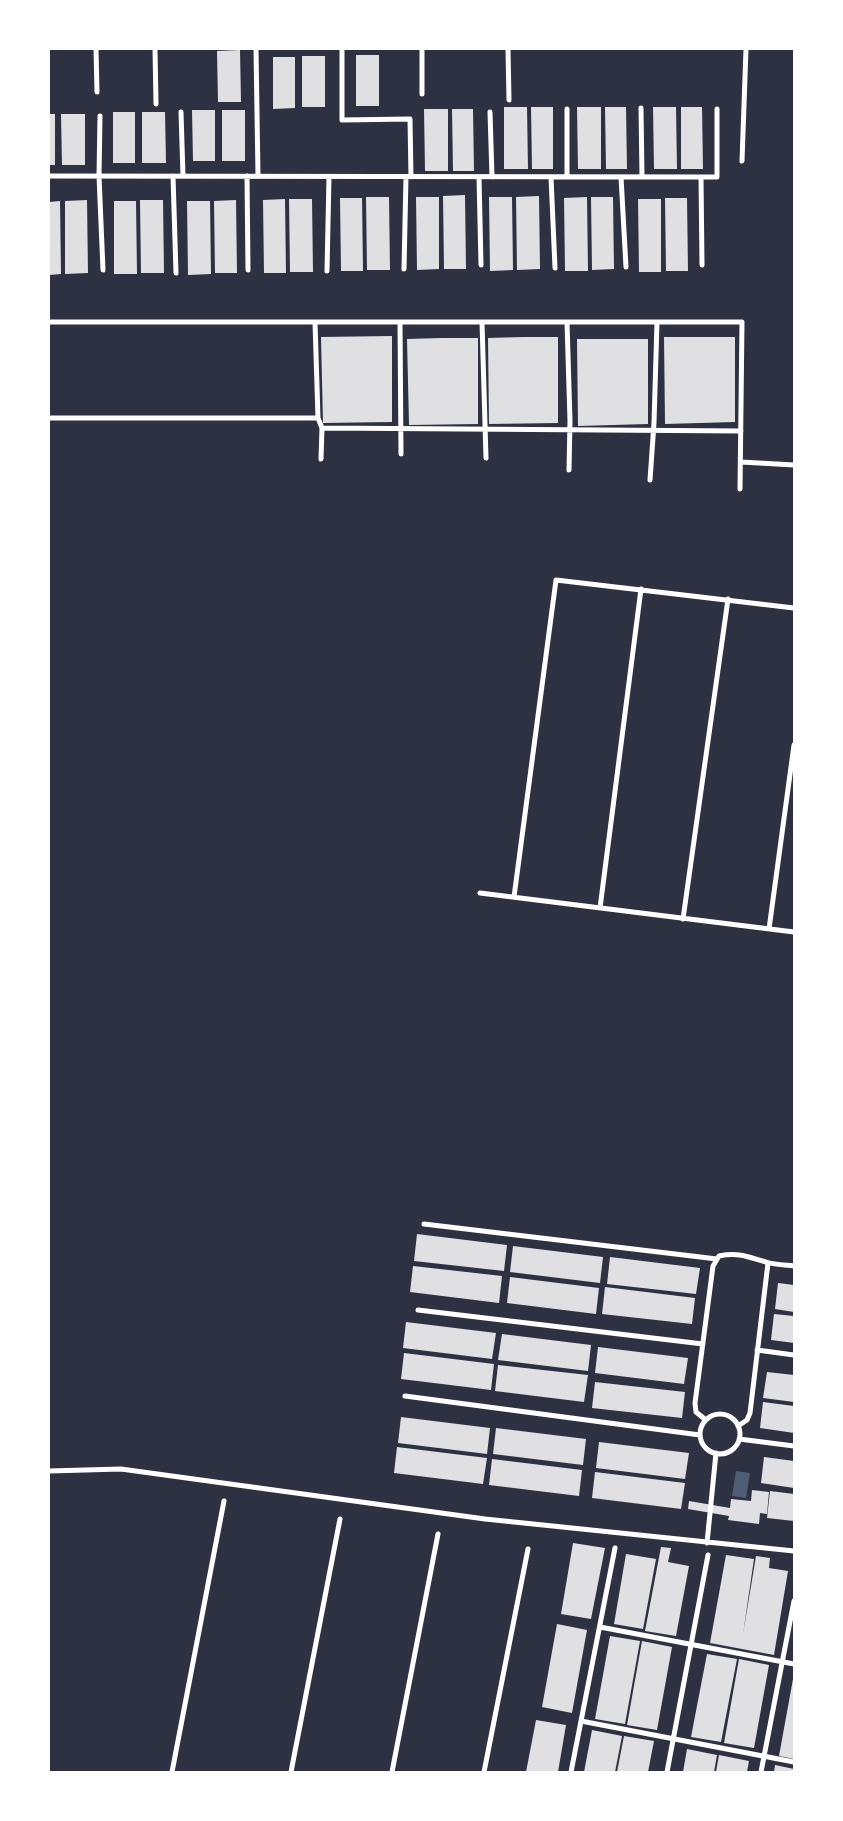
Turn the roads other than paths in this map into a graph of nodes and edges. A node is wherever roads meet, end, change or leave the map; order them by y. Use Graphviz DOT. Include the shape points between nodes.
graph roads {
  1 [pos="96,49"];
  2 [pos="156,49"];
  3 [pos="256,49"];
  4 [pos="342,49"];
  5 [pos="422,49"];
  6 [pos="508,49"];
  7 [pos="746,49"];
  8 [pos="97,92"];
  9 [pos="422,94"];
  10 [pos="509,100"];
  11 [pos="156,104"];
  12 [pos="641,108"];
  13 [pos="567,109"];
  14 [pos="717,109"];
  15 [pos="181,112"];
  16 [pos="490,112"];
  17 [pos="100,116"];
  18 [pos="742,161"];
  19 [pos="49,176"];
  20 [pos="99,176"];
  21 [pos="173,176"];
  22 [pos="183,176"];
  23 [pos="247,176"];
  24 [pos="258,176"];
  25 [pos="329,177"];
  26 [pos="408,177"];
  27 [pos="479,177"];
  28 [pos="492,177"];
  29 [pos="551,177"];
  30 [pos="567,177"];
  31 [pos="622,177"];
  32 [pos="642,177"];
  33 [pos="701,177"];
  34 [pos="481,265"];
  35 [pos="702,265"];
  36 [pos="626,267"];
  37 [pos="555,268"];
  38 [pos="404,269"];
  39 [pos="103,270"];
  40 [pos="248,270"];
  41 [pos="327,271"];
  42 [pos="176,273"];
  43 [pos="49,322"];
  44 [pos="315,322"];
  45 [pos="400,322"];
  46 [pos="482,322"];
  47 [pos="567,322"];
  48 [pos="657,322"];
  49 [pos="49,418"];
  50 [pos="318,418"];
  51 [pos="322,428"];
  52 [pos="401,428"];
  53 [pos="485,429"];
  54 [pos="570,430"];
  55 [pos="654,430"];
  56 [pos="741,431"];
  57 [pos="401,454"];
  58 [pos="486,458"];
  59 [pos="321,459"];
  60 [pos="740,462"];
  61 [pos="794,465"];
  62 [pos="569,470"];
  63 [pos="650,480"];
  64 [pos="740,489"];
  65 [pos="641,589"];
  66 [pos="728,599"];
  67 [pos="794,608"];
  68 [pos="794,745"];
  69 [pos="480,893"];
  70 [pos="514,897"];
  71 [pos="600,908"];
  72 [pos="683,919"];
  73 [pos="769,929"];
  74 [pos="794,932"];
  75 [pos="424,1224"];
  76 [pos="717,1260"];
  77 [pos="768,1262"];
  78 [pos="794,1266"];
  79 [pos="418,1310"];
  80 [pos="703,1344"];
  81 [pos="758,1350"];
  82 [pos="794,1355"];
  83 [pos="405,1396"];
  84 [pos="706,1420"];
  85 [pos="738,1426"];
  86 [pos="700,1435"];
  87 [pos="739,1439"];
  88 [pos="794,1446"];
  89 [pos="716,1453"];
  90 [pos="49,1471"];
  91 [pos="224,1501"];
  92 [pos="340,1519"];
  93 [pos="438,1534"];
  94 [pos="707,1542"];
  95 [pos="615,1548"];
  96 [pos="528,1549"];
  97 [pos="794,1551"];
  98 [pos="708,1555"];
  99 [pos="794,1601"];
  100 [pos="600,1627"];
  101 [pos="691,1644"];
  102 [pos="782,1662"];
  103 [pos="794,1664"];
  104 [pos="581,1721"];
  105 [pos="673,1739"];
  106 [pos="764,1756"];
  107 [pos="794,1762"];
  108 [pos="172,1772"];
  109 [pos="291,1772"];
  110 [pos="392,1772"];
  111 [pos="484,1772"];
  112 [pos="572,1772"];
  113 [pos="667,1772"];
  114 [pos="761,1772"];
  1 -- 8 [label="street"];
  2 -- 11 [label="street"];
  3 -- 24 [label="street"];
  4 -- 26 [label="street" via="342,120 410,119"];
  5 -- 9 [label="street"];
  6 -- 10 [label="street"];
  7 -- 18 [label="street"];
  12 -- 32 [label="street"];
  13 -- 30 [label="street"];
  14 -- 33 [label="street" via="717,177"];
  15 -- 22 [label="street"];
  16 -- 28 [label="street"];
  17 -- 20 [label="street"];
  19 -- 20 [label="street"];
  20 -- 21 [label="street"];
  20 -- 39 [label="street"];
  21 -- 22 [label="street"];
  21 -- 42 [label="street"];
  22 -- 23 [label="street"];
  23 -- 24 [label="street"];
  23 -- 40 [label="street"];
  24 -- 25 [label="street"];
  25 -- 26 [label="street"];
  25 -- 41 [label="street"];
  26 -- 27 [label="street"];
  26 -- 38 [label="street"];
  27 -- 28 [label="street"];
  27 -- 34 [label="street"];
  28 -- 29 [label="street"];
  29 -- 30 [label="street"];
  29 -- 37 [label="street"];
  30 -- 31 [label="street"];
  31 -- 32 [label="street"];
  31 -- 36 [label="street"];
  32 -- 33 [label="street"];
  33 -- 35 [label="street"];
  43 -- 44 [label="street"];
  44 -- 45 [label="street"];
  44 -- 50 [label="street"];
  45 -- 46 [label="street"];
  45 -- 52 [label="street"];
  46 -- 47 [label="street"];
  46 -- 53 [label="street"];
  47 -- 48 [label="street"];
  47 -- 54 [label="street"];
  48 -- 55 [label="street"];
  48 -- 56 [label="street" via="742,322"];
  49 -- 50 [label="street"];
  50 -- 51 [label="street"];
  51 -- 52 [label="street"];
  51 -- 59 [label="street"];
  52 -- 53 [label="street"];
  52 -- 57 [label="street"];
  53 -- 54 [label="street"];
  53 -- 58 [label="street"];
  54 -- 55 [label="street"];
  54 -- 62 [label="street"];
  55 -- 56 [label="street"];
  55 -- 63 [label="street"];
  56 -- 60 [label="street"];
  60 -- 61 [label="street"];
  60 -- 64 [label="street"];
  65 -- 66 [label="street"];
  65 -- 70 [label="street" via="556,580"];
  65 -- 71 [label="street"];
  66 -- 67 [label="street"];
  66 -- 72 [label="street"];
  68 -- 73 [label="street"];
  69 -- 70 [label="street"];
  70 -- 71 [label="street"];
  71 -- 72 [label="street"];
  72 -- 73 [label="street"];
  73 -- 74 [label="street"];
  75 -- 76 [label="street"];
  76 -- 77 [label="street" via="730,1254 747,1255"];
  76 -- 80 [label="street" via="713,1266"];
  77 -- 78 [label="street"];
  77 -- 81 [label="street"];
  79 -- 80 [label="street"];
  80 -- 84 [label="street" via="695,1403 696,1412"];
  81 -- 82 [label="street"];
  81 -- 85 [label="street" via="750,1413 747,1420"];
  83 -- 86 [label="street"];
  84 -- 85 [label="street" via="724,1414"];
  84 -- 86 [label="street"];
  85 -- 87 [label="street"];
  86 -- 89 [label="street" via="707,1449"];
  87 -- 88 [label="street"];
  87 -- 89 [label="street" via="732,1450"];
  89 -- 94 [label="street"];
  90 -- 94 [label="street" via="121,1470 485,1519"];
  91 -- 108 [label="street"];
  92 -- 109 [label="street"];
  93 -- 110 [label="street"];
  94 -- 97 [label="street"];
  95 -- 100 [label="street"];
  96 -- 111 [label="street"];
  98 -- 101 [label="street"];
  99 -- 102 [label="street"];
  100 -- 101 [label="street"];
  100 -- 104 [label="street"];
  101 -- 102 [label="street"];
  101 -- 105 [label="street"];
  102 -- 103 [label="street"];
  102 -- 106 [label="street"];
  104 -- 105 [label="street"];
  104 -- 112 [label="street"];
  105 -- 106 [label="street"];
  105 -- 113 [label="street"];
  106 -- 107 [label="street"];
  106 -- 114 [label="street"];
}
